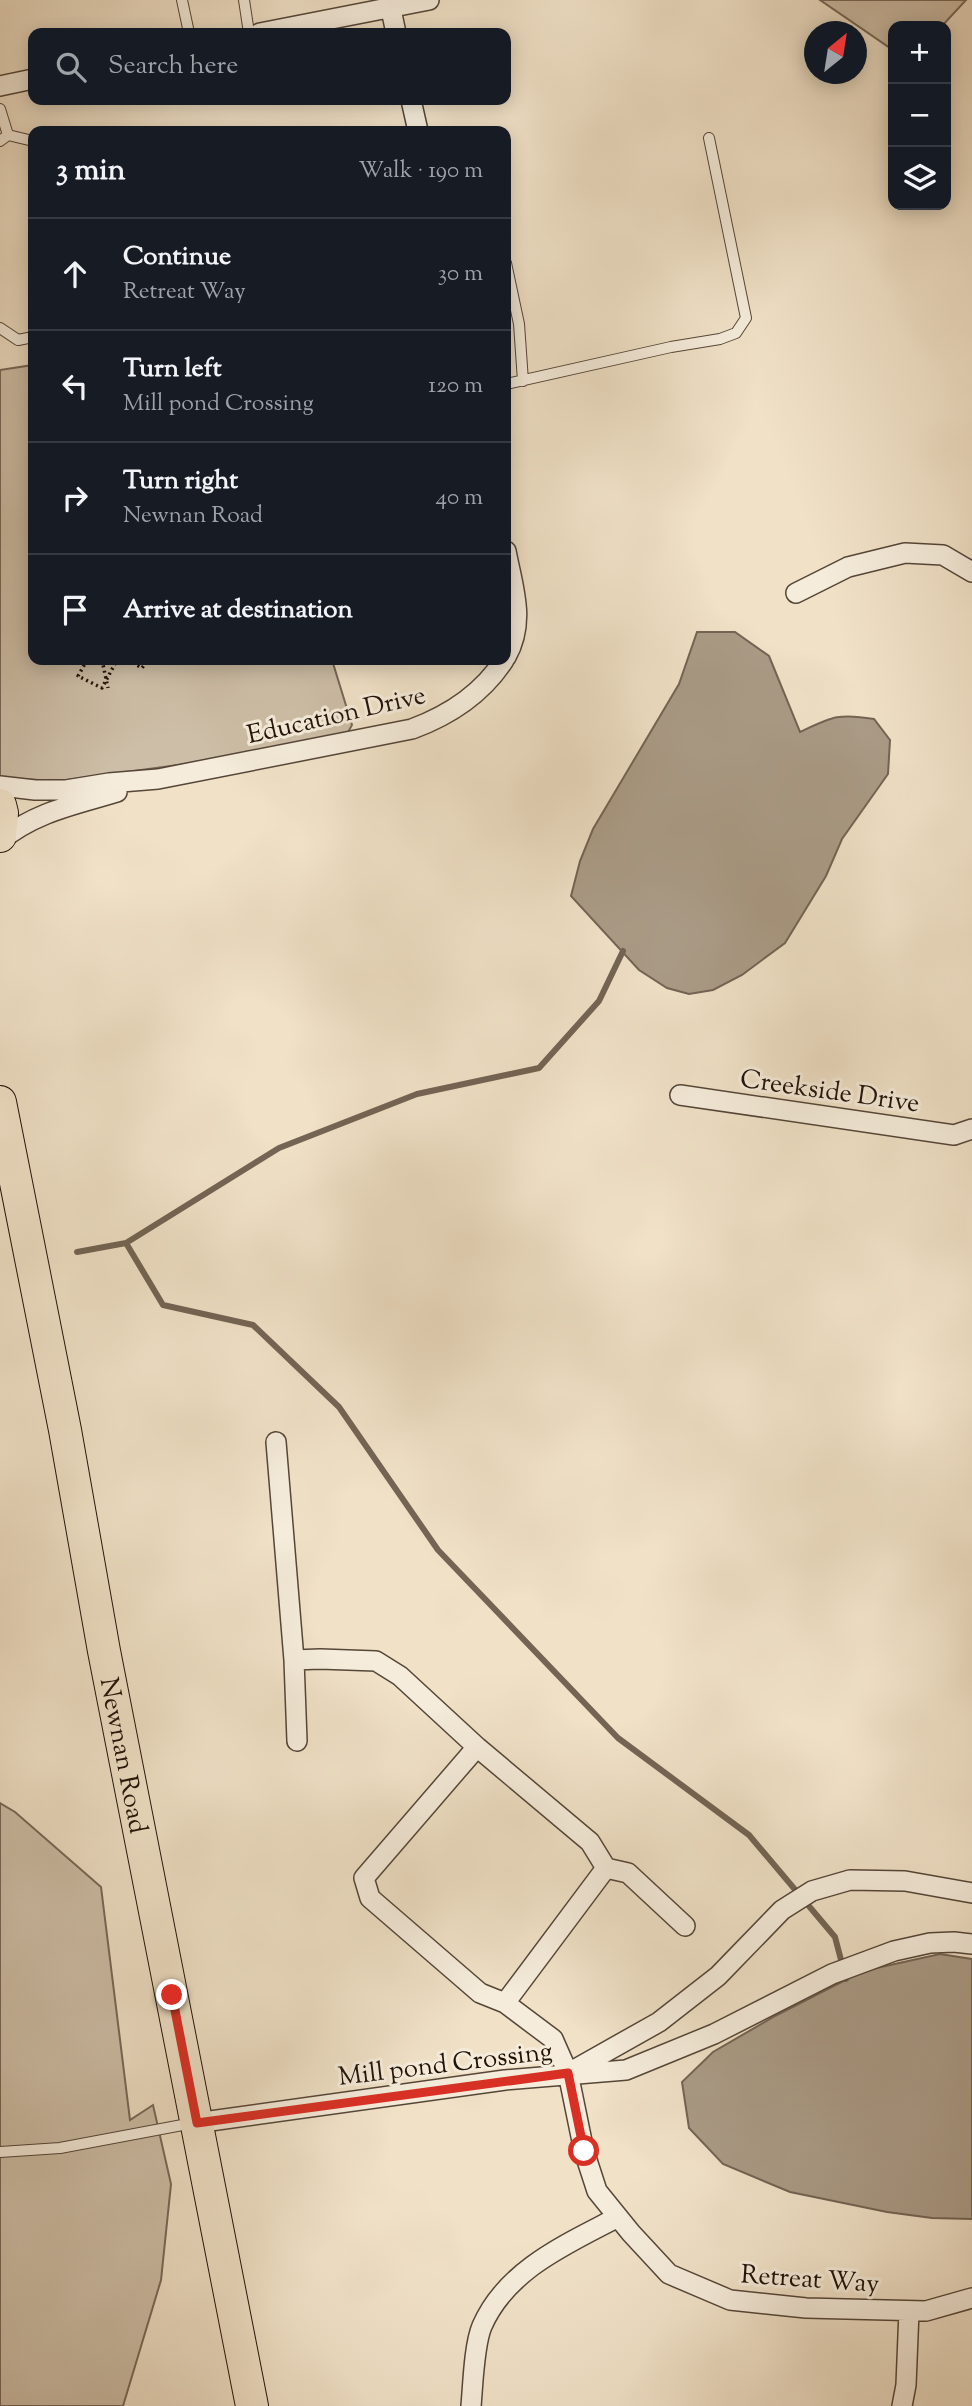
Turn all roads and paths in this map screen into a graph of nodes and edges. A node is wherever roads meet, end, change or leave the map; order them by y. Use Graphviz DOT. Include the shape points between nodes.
graph roads {
  1 [pos="182,0"];
  2 [pos="243,0"];
  3 [pos="429,0"];
  4 [pos="390,4"];
  5 [pos="188,28"];
  6 [pos="248,28"];
  7 [pos="282,28"];
  8 [pos="395,28"];
  9 [pos="28,80"];
  10 [pos="0,86"];
  11 [pos="412,105"];
  12 [pos="0,109"];
  13 [pos="417,126"];
  14 [pos="4,138"];
  15 [pos="709,138"];
  16 [pos="28,140"];
  17 [pos="511,286"];
  18 [pos="0,328"];
  19 [pos="28,338"];
  20 [pos="523,381"];
  21 [pos="511,383"];
  22 [pos="972,572"];
  23 [pos="511,579"];
  24 [pos="796,593"];
  25 [pos="511,644"];
  26 [pos="84,665"];
  27 [pos="103,665"];
  28 [pos="114,665"];
  29 [pos="499,665"];
  30 [pos="106,679"];
  31 [pos="108,688"];
  32 [pos="158,779"];
  33 [pos="0,786"];
  34 [pos="0,805"];
  35 [pos="0,836"];
  36 [pos="0,841"];
  37 [pos="680,1095"];
  38 [pos="0,1102"];
  39 [pos="972,1129"];
  40 [pos="276,1442"];
  41 [pos="294,1660"];
  42 [pos="297,1741"];
  43 [pos="477,1747"];
  44 [pos="606,1868"];
  45 [pos="972,1893"];
  46 [pos="685,1926"];
  47 [pos="972,1944"];
  48 [pos="505,2003"];
  49 [pos="568,2073"];
  50 [pos="197,2123"];
  51 [pos="0,2152"];
  52 [pos="618,2217"];
  53 [pos="972,2298"];
  54 [pos="909,2311"];
  55 [pos="252,2406"];
  56 [pos="471,2406"];
  57 [pos="902,2406"];
  1 -- 5 [label="lane"];
  2 -- 6 [label="lane"];
  3 -- 4 [label="street"];
  4 -- 7 [label="street"];
  4 -- 8 [label="street"];
  9 -- 10 [label="street"];
  11 -- 13 [label="street"];
  12 -- 14 [label="lane"];
  14 -- 16 [label="lane"];
  15 -- 20 [label="lane" via="746,318 736,333"];
  17 -- 20 [label="lane"];
  18 -- 19 [label="lane" via="18,340"];
  20 -- 21 [label="lane"];
  22 -- 24 [label="street" via="943,555 905,553 848,567"];
  23 -- 25 [label="street, Education Drive" via="517,629"];
  26 -- 30 [label="path" via="78,676 102,688"];
  27 -- 30 [label="path"];
  28 -- 30 [label="path"];
  29 -- 32 [label="street, Education Drive" via="472,696 447,715 412,729"];
  30 -- 31 [label="path"];
  32 -- 33 [label="street, Education Drive" via="66,790"];
  32 -- 36 [label="street, Education Drive" via="38,816"];
  34 -- 35 [label="main road"];
  37 -- 39 [label="street, Creekside Drive" via="954,1135"];
  38 -- 50 [label="main road, Newnan Road"];
  40 -- 41 [label="street"];
  41 -- 42 [label="street"];
  41 -- 43 [label="street" via="376,1661 400,1676"];
  43 -- 44 [label="street" via="590,1842"];
  43 -- 48 [label="street, Retreat Way" via="364,1878 370,1898 480,1993"];
  44 -- 46 [label="street" via="628,1872"];
  44 -- 48 [label="street"];
  45 -- 49 [label="street, Mill pond Crossing" via="905,1881 850,1880 812,1891 782,1910 718,1976 659,2022"];
  47 -- 49 [label="street" via="930,1943 894,1951 832,1974 714,2034 626,2070"];
  48 -- 49 [label="street, Retreat Way" via="553,2039"];
  49 -- 50 [label="street, Mill pond Crossing"];
  49 -- 52 [label="street, Retreat Way" via="597,2191"];
  50 -- 51 [label="lane" via="60,2148"];
  50 -- 55 [label="main road, Newnan Road"];
  52 -- 54 [label="street, Retreat Way" via="669,2274 730,2300"];
  52 -- 56 [label="street" via="543,2256 502,2293 481,2327"];
  53 -- 54 [label="street, Retreat Way"];
  54 -- 57 [label="street"];
}
